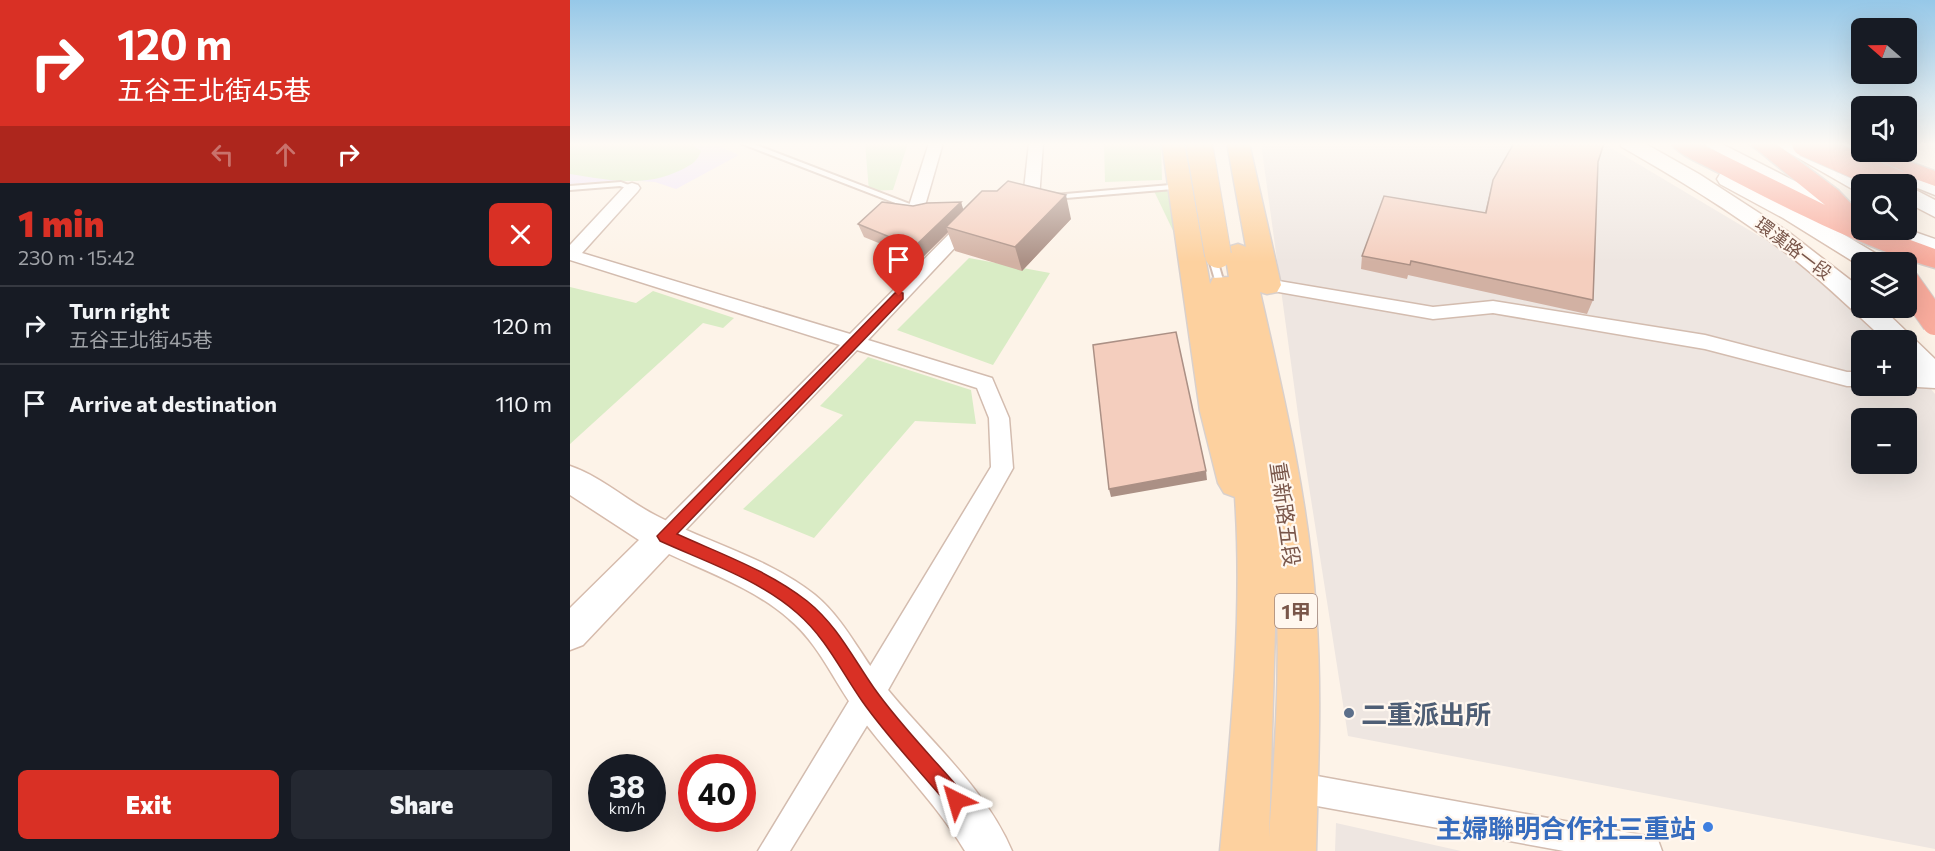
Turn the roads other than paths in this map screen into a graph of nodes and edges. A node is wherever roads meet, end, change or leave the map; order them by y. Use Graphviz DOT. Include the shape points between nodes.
graph roads {
  1 [pos="852,183"];
  2 [pos="927,183"];
  3 [pos="1029,183"];
  4 [pos="1181,183"];
  5 [pos="1208,183"];
  6 [pos="1219,183"];
  7 [pos="1246,183"];
  8 [pos="1700,183"];
  9 [pos="1731,183"];
  10 [pos="1758,183"];
  11 [pos="1784,183"];
  12 [pos="1811,183"];
  13 [pos="1813,183"];
  14 [pos="1819,183"];
  15 [pos="1920,183"];
  16 [pos="1182,186"];
  17 [pos="570,188"];
  18 [pos="632,188"];
  19 [pos="1935,189"];
  20 [pos="1917,193"];
  21 [pos="1917,198"];
  22 [pos="1026,199"];
  23 [pos="1935,199"];
  24 [pos="1851,202"];
  25 [pos="921,208"];
  26 [pos="1851,210"];
  27 [pos="1935,210"];
  28 [pos="982,211"];
  29 [pos="1851,214"];
  30 [pos="1917,217"];
  31 [pos="1935,228"];
  32 [pos="1917,229"];
  33 [pos="1935,236"];
  34 [pos="1917,238"];
  35 [pos="1881,240"];
  36 [pos="1935,245"];
  37 [pos="1855,252"];
  38 [pos="1883,252"];
  39 [pos="1892,252"];
  40 [pos="1223,254"];
  41 [pos="570,255"];
  42 [pos="1935,260"];
  43 [pos="1917,282"];
  44 [pos="1267,285"];
  45 [pos="1851,293"];
  46 [pos="1917,297"];
  47 [pos="1917,300"];
  48 [pos="1935,306"];
  49 [pos="1935,314"];
  50 [pos="1877,318"];
  51 [pos="1935,322"];
  52 [pos="1890,330"];
  53 [pos="854,342"];
  54 [pos="1917,358"];
  55 [pos="1935,378"];
  56 [pos="1851,379"];
  57 [pos="1917,379"];
  58 [pos="570,479"];
  59 [pos="1287,515"];
  60 [pos="665,536"];
  61 [pos="1258,556"];
  62 [pos="570,633"];
  63 [pos="869,696"];
  64 [pos="1295,787"];
  65 [pos="773,851"];
  66 [pos="990,851"];
  67 [pos="1244,851"];
  68 [pos="1292,851"];
  69 [pos="1647,851"];
  1 -- 25 [label="lane"];
  2 -- 25 [label="street"];
  3 -- 22 [label="street"];
  4 -- 16 [label="main road"];
  5 -- 40 [label="main road, 1甲, bridge"];
  6 -- 40 [label="main road, 1甲"];
  7 -- 44 [label="main road"];
  8 -- 45 [label="street, 環漢路一段" via="1815,261"];
  9 -- 37 [label="street, 環漢路一段"];
  10 -- 42 [label="highway" via="1797,203"];
  11 -- 29 [label="street"];
  12 -- 24 [label="highway"];
  13 -- 38 [label="highway"];
  14 -- 26 [label="highway"];
  15 -- 19 [label="street"];
  16 -- 22 [label="lane"];
  16 -- 61 [label="main road" via="1216,411"];
  17 -- 18 [label="lane" via="621,184"];
  18 -- 41 [label="street"];
  20 -- 23 [label="highway"];
  21 -- 27 [label="street"];
  28 -- 53 [label="street"];
  30 -- 31 [label="street"];
  32 -- 33 [label="highway"];
  34 -- 36 [label="street"];
  35 -- 39 [label="highway"];
  40 -- 59 [label="main road, 重新路五段 / 1甲" via="1273,422"];
  40 -- 61 [label="main road, 重新路五段 / 1甲" via="1227,310 1246,425"];
  41 -- 53 [label="street"];
  43 -- 48 [label="highway"];
  44 -- 56 [label="street" via="1433,313 1493,307 1705,342"];
  44 -- 59 [label="main road" via="1289,396"];
  46 -- 51 [label="highway, bridge"];
  47 -- 49 [label="street"];
  50 -- 52 [label="street"];
  53 -- 60 [label="street"];
  53 -- 63 [label="street" via="985,383 999,418 1002,468"];
  54 -- 55 [label="street"];
  55 -- 57 [label="street"];
  58 -- 60 [label="street"];
  59 -- 64 [label="main road, 重新路五段 / 1甲" via="1295,577"];
  60 -- 62 [label="street"];
  60 -- 63 [label="street" via="753,576 803,608 829,633"];
  61 -- 67 [label="main road, 重新路五段 / 1甲"];
  63 -- 65 [label="street"];
  63 -- 66 [label="street" via="971,818"];
  64 -- 68 [label="main road, 重新路五段 / 1甲"];
  64 -- 69 [label="street"];
}
